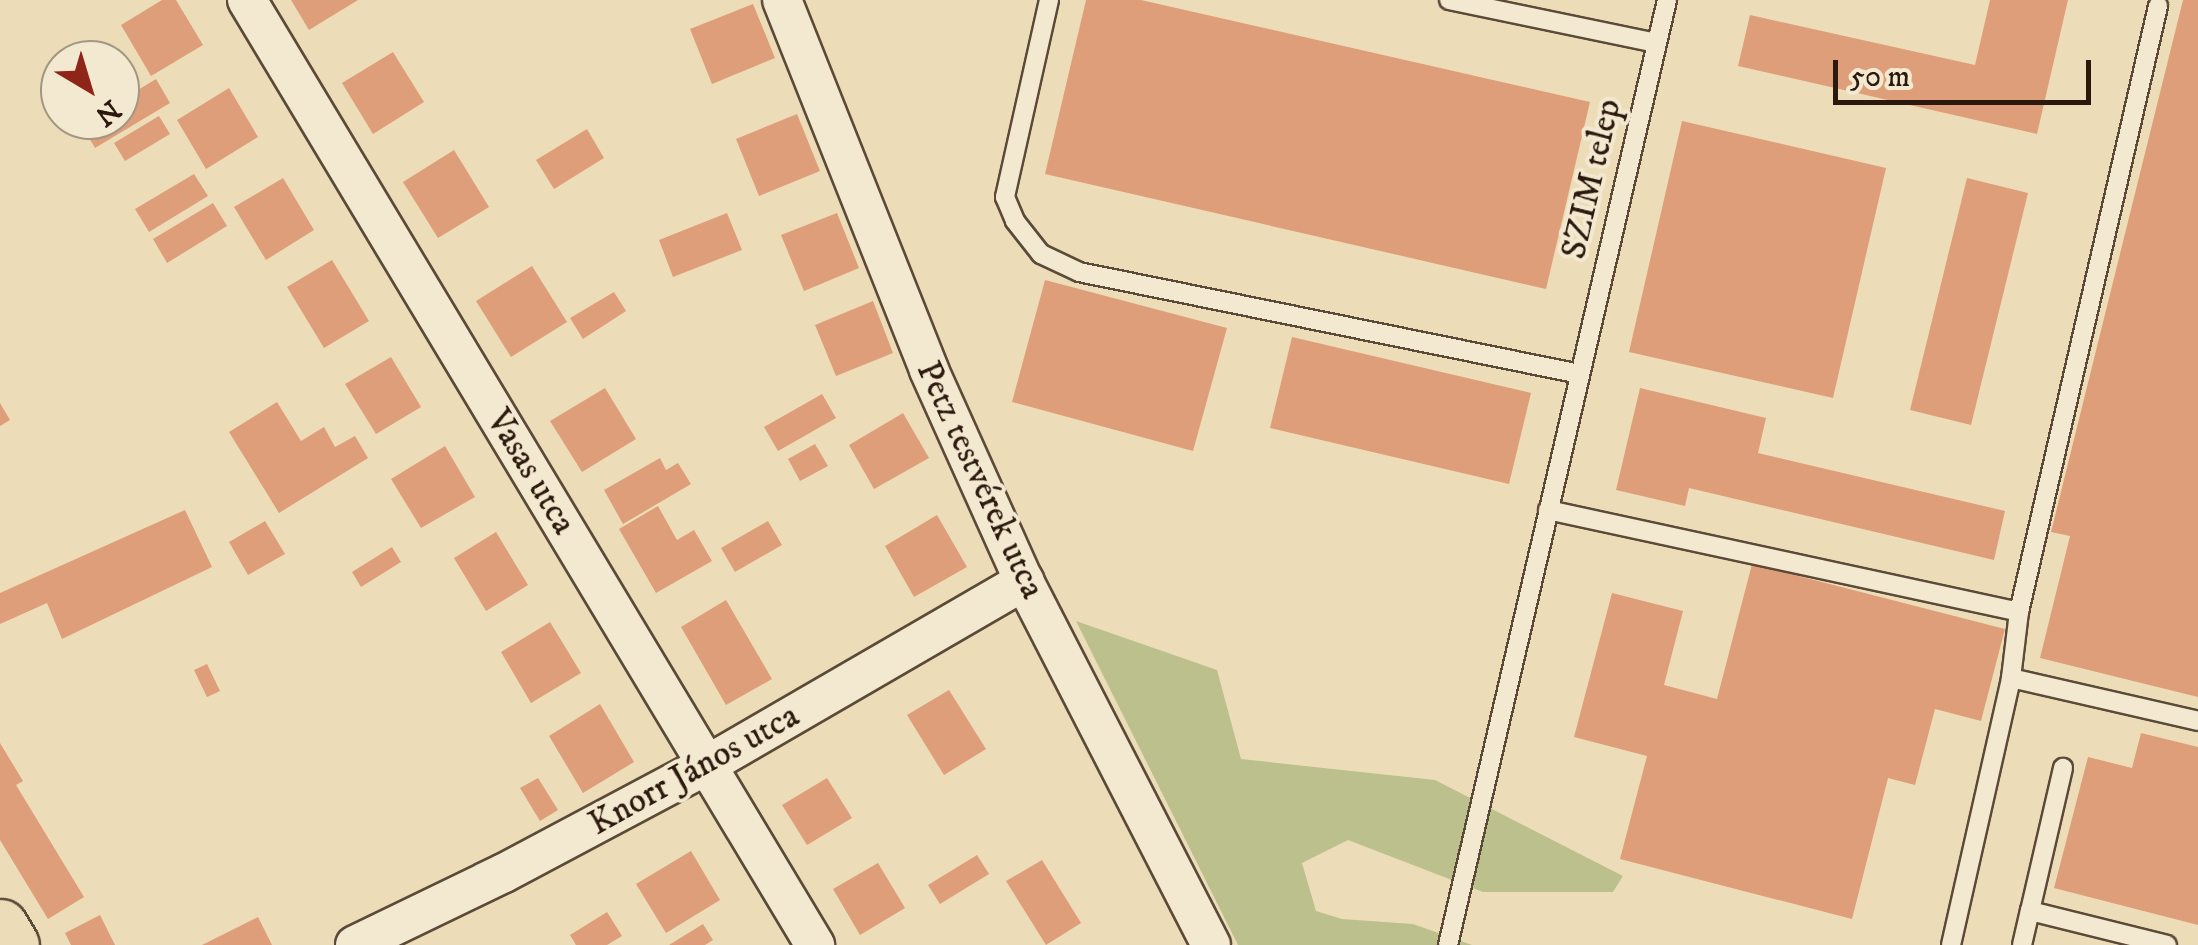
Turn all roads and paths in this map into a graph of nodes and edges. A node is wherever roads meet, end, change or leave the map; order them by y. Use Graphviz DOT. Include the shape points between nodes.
graph roads {
  1 [pos="247,0"];
  2 [pos="782,0"];
  3 [pos="1048,0"];
  4 [pos="1449,0"];
  5 [pos="1667,0"];
  6 [pos="2158,6"];
  7 [pos="1657,43"];
  8 [pos="1580,374"];
  9 [pos="1548,510"];
  10 [pos="1024,581"];
  11 [pos="2019,612"];
  12 [pos="2011,678"];
  13 [pos="2198,721"];
  14 [pos="707,765"];
  15 [pos="2063,768"];
  16 [pos="2030,910"];
  17 [pos="0,927"];
  18 [pos="11,945"];
  19 [pos="355,945"];
  20 [pos="815,945"];
  21 [pos="1211,945"];
  22 [pos="1448,945"];
  23 [pos="1952,945"];
  24 [pos="2022,945"];
  25 [pos="2168,945"];
  1 -- 14 [label="street, Vasas utca"];
  2 -- 10 [label="street, Petz testvérek utca" via="928,370"];
  3 -- 8 [label="lane" via="1005,197 1042,254 1079,272"];
  4 -- 7 [label="lane"];
  5 -- 7 [label="lane, SZIM telep"];
  6 -- 11 [label="lane"];
  7 -- 8 [label="lane, SZIM telep"];
  8 -- 9 [label="lane, SZIM telep"];
  9 -- 11 [label="lane"];
  9 -- 22 [label="lane, SZIM telep"];
  10 -- 14 [label="street, Knorr János utca"];
  10 -- 21 [label="street, Petz testvérek utca"];
  11 -- 12 [label="lane"];
  12 -- 13 [label="lane"];
  12 -- 23 [label="lane"];
  14 -- 19 [label="street, Knorr János utca"];
  14 -- 20 [label="street, Vasas utca"];
  15 -- 16 [label="lane"];
  16 -- 24 [label="lane"];
  16 -- 25 [label="lane"];
  17 -- 18 [label="main road"];
}
